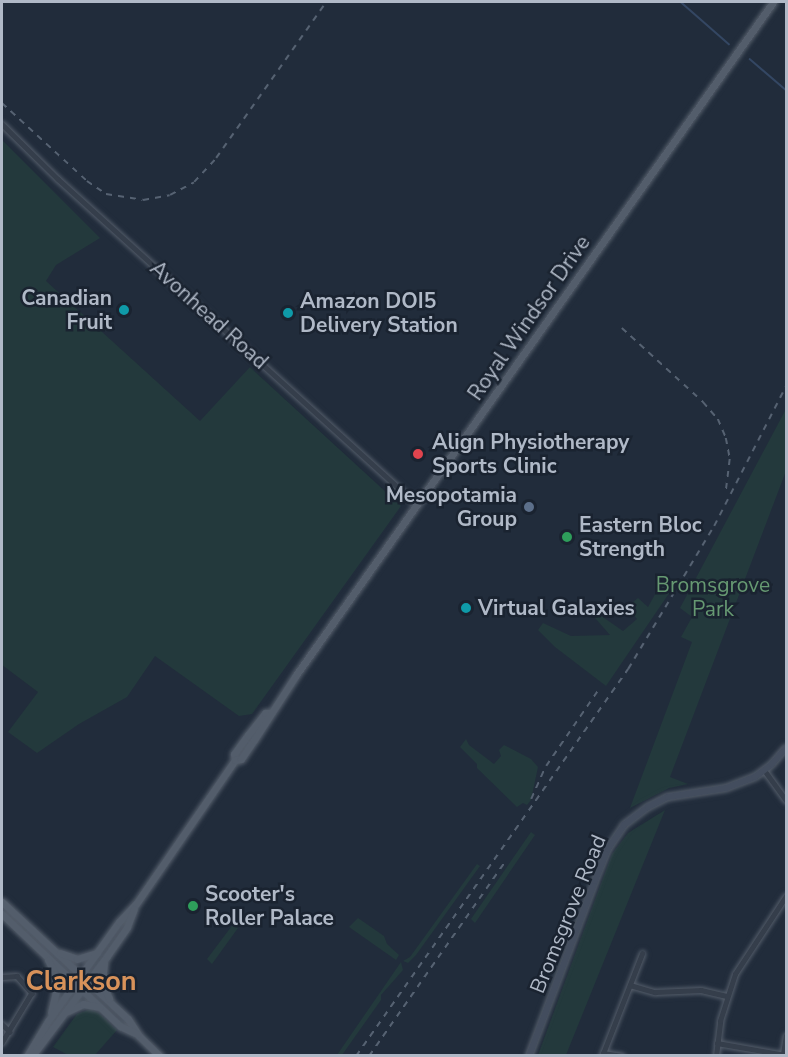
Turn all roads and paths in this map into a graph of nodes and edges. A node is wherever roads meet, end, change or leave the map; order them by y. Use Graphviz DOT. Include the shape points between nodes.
graph roads {
  1 [pos="772,2"];
  2 [pos="2,123"];
  3 [pos="417,504"];
  4 [pos="786,748"];
  5 [pos="765,771"];
  6 [pos="786,800"];
  7 [pos="786,896"];
  8 [pos="2,902"];
  9 [pos="136,904"];
  10 [pos="2,914"];
  11 [pos="54,950"];
  12 [pos="98,952"];
  13 [pos="642,954"];
  14 [pos="45,955"];
  15 [pos="107,956"];
  16 [pos="2,977"];
  17 [pos="78,979"];
  18 [pos="630,985"];
  19 [pos="85,986"];
  20 [pos="726,996"];
  21 [pos="111,1003"];
  22 [pos="102,1008"];
  23 [pos="66,1012"];
  24 [pos="48,1021"];
  25 [pos="2,1024"];
  26 [pos="10,1032"];
  27 [pos="139,1036"];
  28 [pos="786,1036"];
  29 [pos="2,1043"];
  30 [pos="717,1043"];
  31 [pos="603,1054"];
  32 [pos="785,1055"];
  33 [pos="27,1056"];
  34 [pos="32,1056"];
  35 [pos="160,1056"];
  36 [pos="530,1056"];
  37 [pos="622,1056"];
  38 [pos="716,1056"];
  1 -- 3 [label="main road, Royal Windsor Drive"];
  2 -- 3 [label="street, Avonhead Road" via="58,179"];
  3 -- 9 [label="main road, Royal Windsor Drive"];
  4 -- 5 [label="street, Bromsgrove Road"];
  5 -- 6 [label="street"];
  5 -- 36 [label="street, Bromsgrove Road" via="726,788 668,798 624,825 608,849"];
  7 -- 20 [label="street" via="748,950"];
  8 -- 11 [label="main road"];
  9 -- 12 [label="main road, Royal Windsor Drive"];
  9 -- 15 [label="main road, Royal Windsor Drive" via="127,927"];
  10 -- 14 [label="main road"];
  11 -- 12 [label="main road" via="77,959"];
  11 -- 17 [label="main road"];
  12 -- 17 [label="main road, Royal Windsor Drive"];
  13 -- 18 [label="street"];
  14 -- 17 [label="main road"];
  14 -- 24 [label="main road" via="57,987"];
  15 -- 19 [label="main road, Royal Windsor Drive"];
  15 -- 21 [label="main road" via="102,983"];
  16 -- 26 [label="street" via="17,976 32,993"];
  17 -- 19 [label="main road"];
  17 -- 24 [label="main road, Royal Windsor Drive"];
  18 -- 20 [label="street" via="655,992 701,990"];
  18 -- 31 [label="street"];
  19 -- 21 [label="main road"];
  19 -- 22 [label="main road"];
  19 -- 23 [label="main road, Royal Windsor Drive"];
  20 -- 30 [label="street"];
  21 -- 27 [label="main road"];
  22 -- 23 [label="main road" via="83,1004"];
  22 -- 27 [label="main road" via="120,1026"];
  23 -- 34 [label="main road, Royal Windsor Drive"];
  24 -- 33 [label="main road"];
  25 -- 26 [label="street"];
  26 -- 29 [label="street"];
  27 -- 35 [label="main road"];
  28 -- 32 [label="street"];
  30 -- 32 [label="street"];
  30 -- 38 [label="street"];
  31 -- 37 [label="street"];
}
